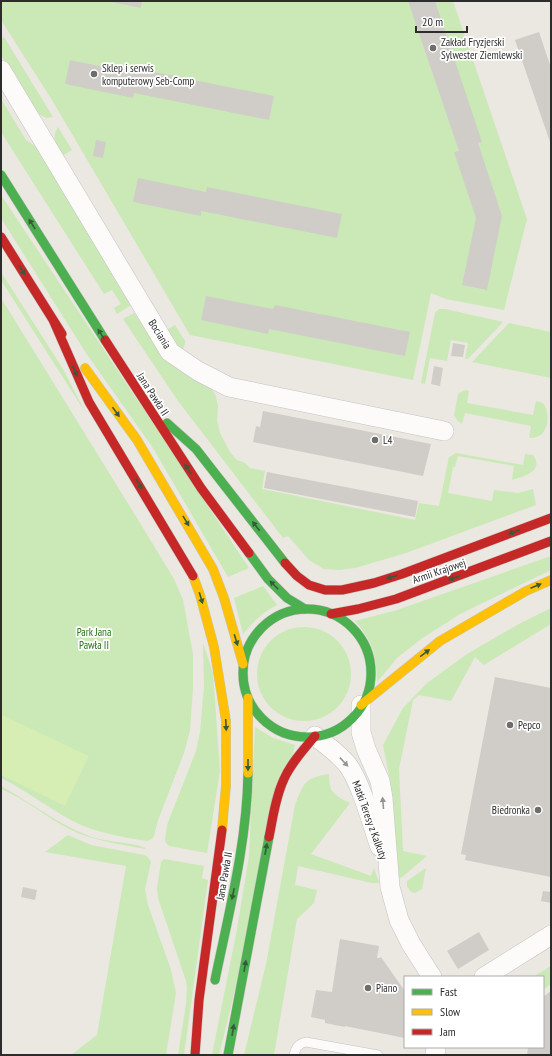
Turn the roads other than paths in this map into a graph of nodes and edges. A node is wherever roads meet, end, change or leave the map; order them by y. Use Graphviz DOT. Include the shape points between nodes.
graph roads {
  1 [pos="1,70"];
  2 [pos="1,176"];
  3 [pos="1,237"];
  4 [pos="54,322"];
  5 [pos="144,402"];
  6 [pos="444,431"];
  7 [pos="551,518"];
  8 [pos="551,541"];
  9 [pos="551,580"];
  10 [pos="305,609"];
  11 [pos="331,614"];
  12 [pos="243,664"];
  13 [pos="248,698"];
  14 [pos="361,705"];
  15 [pos="315,736"];
  16 [pos="388,872"];
  17 [pos="551,935"];
  18 [pos="431,976"];
  19 [pos="486,976"];
  20 [pos="214,987"];
  21 [pos="207,1017"];
  22 [pos="195,1055"];
  23 [pos="200,1055"];
  24 [pos="228,1055"];
  25 [pos="294,1055"];
  26 [pos="378,1055"];
  1 -- 6 [label="street, Bociania" via="170,352 198,371 229,387"];
  5 -- 2 [label="main road, Jana Pawła II, one-way"];
  3 -- 4 [label="main road, one-way"];
  4 -- 12 [label="main road, one-way" via="137,440 213,569"];
  4 -- 22 [label="main road, one-way" via="89,402 185,561 200,595 214,646 226,721 226,785 199,1000"];
  7 -- 5 [label="main road, one-way" via="374,583 342,590 325,590 309,585 297,576 196,449"];
  10 -- 5 [label="main road, Jana Pawła II, one-way" via="287,598 268,579 201,488"];
  8 -- 11 [label="main road, Armii Krajowej, one-way" via="377,605"];
  14 -- 9 [label="main road, one-way" via="440,641 526,591"];
  10 -- 11 [label="main road"];
  10 -- 12 [label="main road" via="283,613 264,625 250,643"];
  11 -- 14 [label="main road" via="353,629 367,652 370,679"];
  12 -- 13 [label="main road"];
  13 -- 15 [label="main road" via="259,715 275,728 294,735"];
  13 -- 20 [label="main road, Jana Pawła II, one-way" via="248,788 244,826 236,881"];
  14 -- 15 [label="main road" via="345,724 331,732"];
  16 -- 14 [label="street, Matki Teresy z Kalkuty, one-way" via="383,798 380,781 361,732"];
  15 -- 16 [label="street, Matki Teresy z Kalkuty, one-way" via="348,765 355,777"];
  24 -- 15 [label="main road, one-way" via="277,797 284,778"];
  16 -- 18 [label="street, Matki Teresy z Kalkuty" via="399,920"];
  17 -- 19 [label="street"];
  21 -- 23 [label="main road"];
  25 -- 26 [label="lane" via="296,1048 306,1042"];
}
